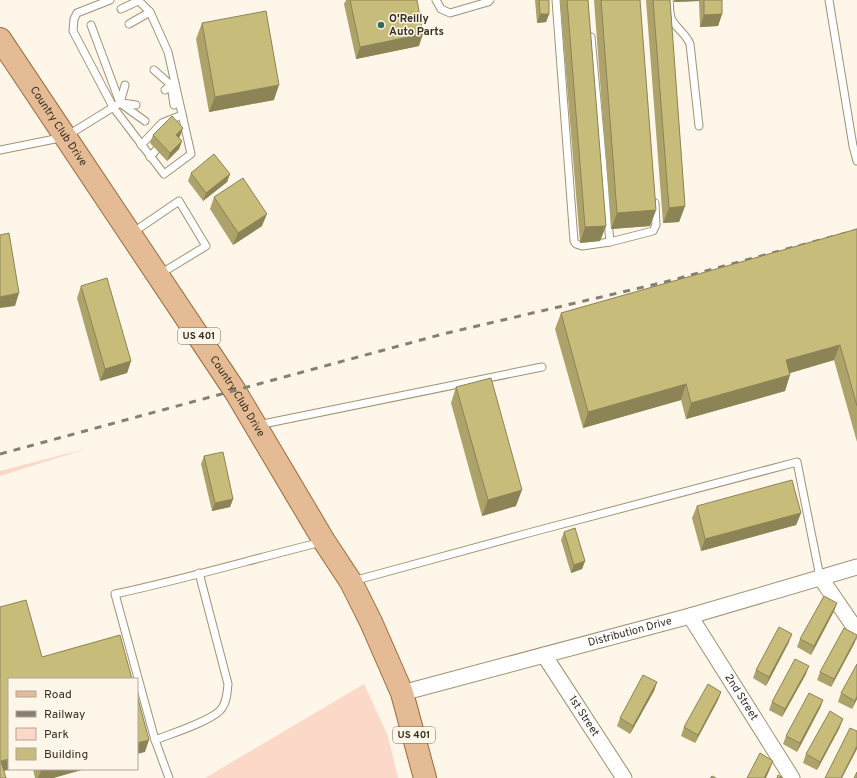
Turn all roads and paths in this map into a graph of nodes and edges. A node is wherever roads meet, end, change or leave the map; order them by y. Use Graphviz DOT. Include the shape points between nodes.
graph roads {
  1 [pos="110,0"];
  2 [pos="138,0"];
  3 [pos="436,0"];
  4 [pos="490,0"];
  5 [pos="556,0"];
  6 [pos="669,0"];
  7 [pos="828,0"];
  8 [pos="121,9"];
  9 [pos="150,12"];
  10 [pos="130,24"];
  11 [pos="91,25"];
  12 [pos="590,31"];
  13 [pos="101,39"];
  14 [pos="6,51"];
  15 [pos="154,70"];
  16 [pos="125,85"];
  17 [pos="170,86"];
  18 [pos="120,102"];
  19 [pos="136,105"];
  20 [pos="174,105"];
  21 [pos="113,107"];
  22 [pos="182,115"];
  23 [pos="145,121"];
  24 [pos="699,126"];
  25 [pos="65,137"];
  26 [pos="141,145"];
  27 [pos="0,150"];
  28 [pos="156,150"];
  29 [pos="150,157"];
  30 [pos="857,161"];
  31 [pos="654,194"];
  32 [pos="131,234"];
  33 [pos="610,242"];
  34 [pos="158,275"];
  35 [pos="542,367"];
  36 [pos="256,425"];
  37 [pos="324,541"];
  38 [pos="857,567"];
  39 [pos="199,573"];
  40 [pos="820,577"];
  41 [pos="351,582"];
  42 [pos="690,616"];
  43 [pos="857,631"];
  44 [pos="544,654"];
  45 [pos="402,693"];
  46 [pos="156,740"];
  47 [pos="168,778"];
  48 [pos="426,778"];
  49 [pos="624,778"];
  50 [pos="792,778"];
  1 -- 21 [label="lane" via="77,13 72,31"];
  2 -- 8 [label="lane"];
  2 -- 9 [label="lane"];
  3 -- 4 [label="lane" via="441,9 450,13"];
  5 -- 33 [label="lane" via="574,241 582,246"];
  6 -- 24 [label="lane" via="672,20 690,44"];
  7 -- 30 [label="lane"];
  9 -- 10 [label="lane"];
  9 -- 17 [label="lane" via="168,52"];
  11 -- 18 [label="lane"];
  12 -- 33 [label="lane"];
  13 -- 18 [label="lane"];
  14 -- 25 [label="main road, Country Club Drive / US 401"];
  15 -- 17 [label="lane"];
  16 -- 18 [label="lane"];
  17 -- 20 [label="lane"];
  17 -- 22 [label="lane"];
  18 -- 19 [label="lane"];
  18 -- 21 [label="lane"];
  18 -- 23 [label="lane"];
  21 -- 25 [label="lane"];
  21 -- 26 [label="lane"];
  22 -- 26 [label="lane" via="162,123"];
  22 -- 29 [label="lane" via="182,128 191,154 164,174"];
  25 -- 27 [label="lane"];
  25 -- 32 [label="main road, Country Club Drive / US 401"];
  26 -- 29 [label="lane"];
  28 -- 29 [label="lane"];
  31 -- 33 [label="lane" via="656,225 653,231"];
  32 -- 34 [label="main road, Country Club Drive / US 401"];
  32 -- 34 [label="lane" via="179,201 206,246"];
  34 -- 36 [label="main road, Country Club Drive / US 401"];
  35 -- 36 [label="lane"];
  36 -- 37 [label="main road, Country Club Drive / US 401"];
  37 -- 39 [label="lane"];
  37 -- 41 [label="main road, Country Club Drive / US 401"];
  38 -- 40 [label="street, Distribution Drive"];
  39 -- 46 [label="lane" via="228,684 227,698 222,709 212,717"];
  39 -- 46 [label="lane" via="115,594"];
  40 -- 41 [label="lane" via="797,462"];
  40 -- 42 [label="street, Distribution Drive"];
  40 -- 43 [label="street"];
  41 -- 45 [label="main road, Country Club Drive / US 401"];
  42 -- 44 [label="street, Distribution Drive"];
  42 -- 50 [label="street, 2nd Street"];
  44 -- 45 [label="street, Distribution Drive"];
  44 -- 49 [label="street, 1st Street"];
  45 -- 48 [label="main road, Country Club Drive / US 401"];
  46 -- 47 [label="lane"];
}
